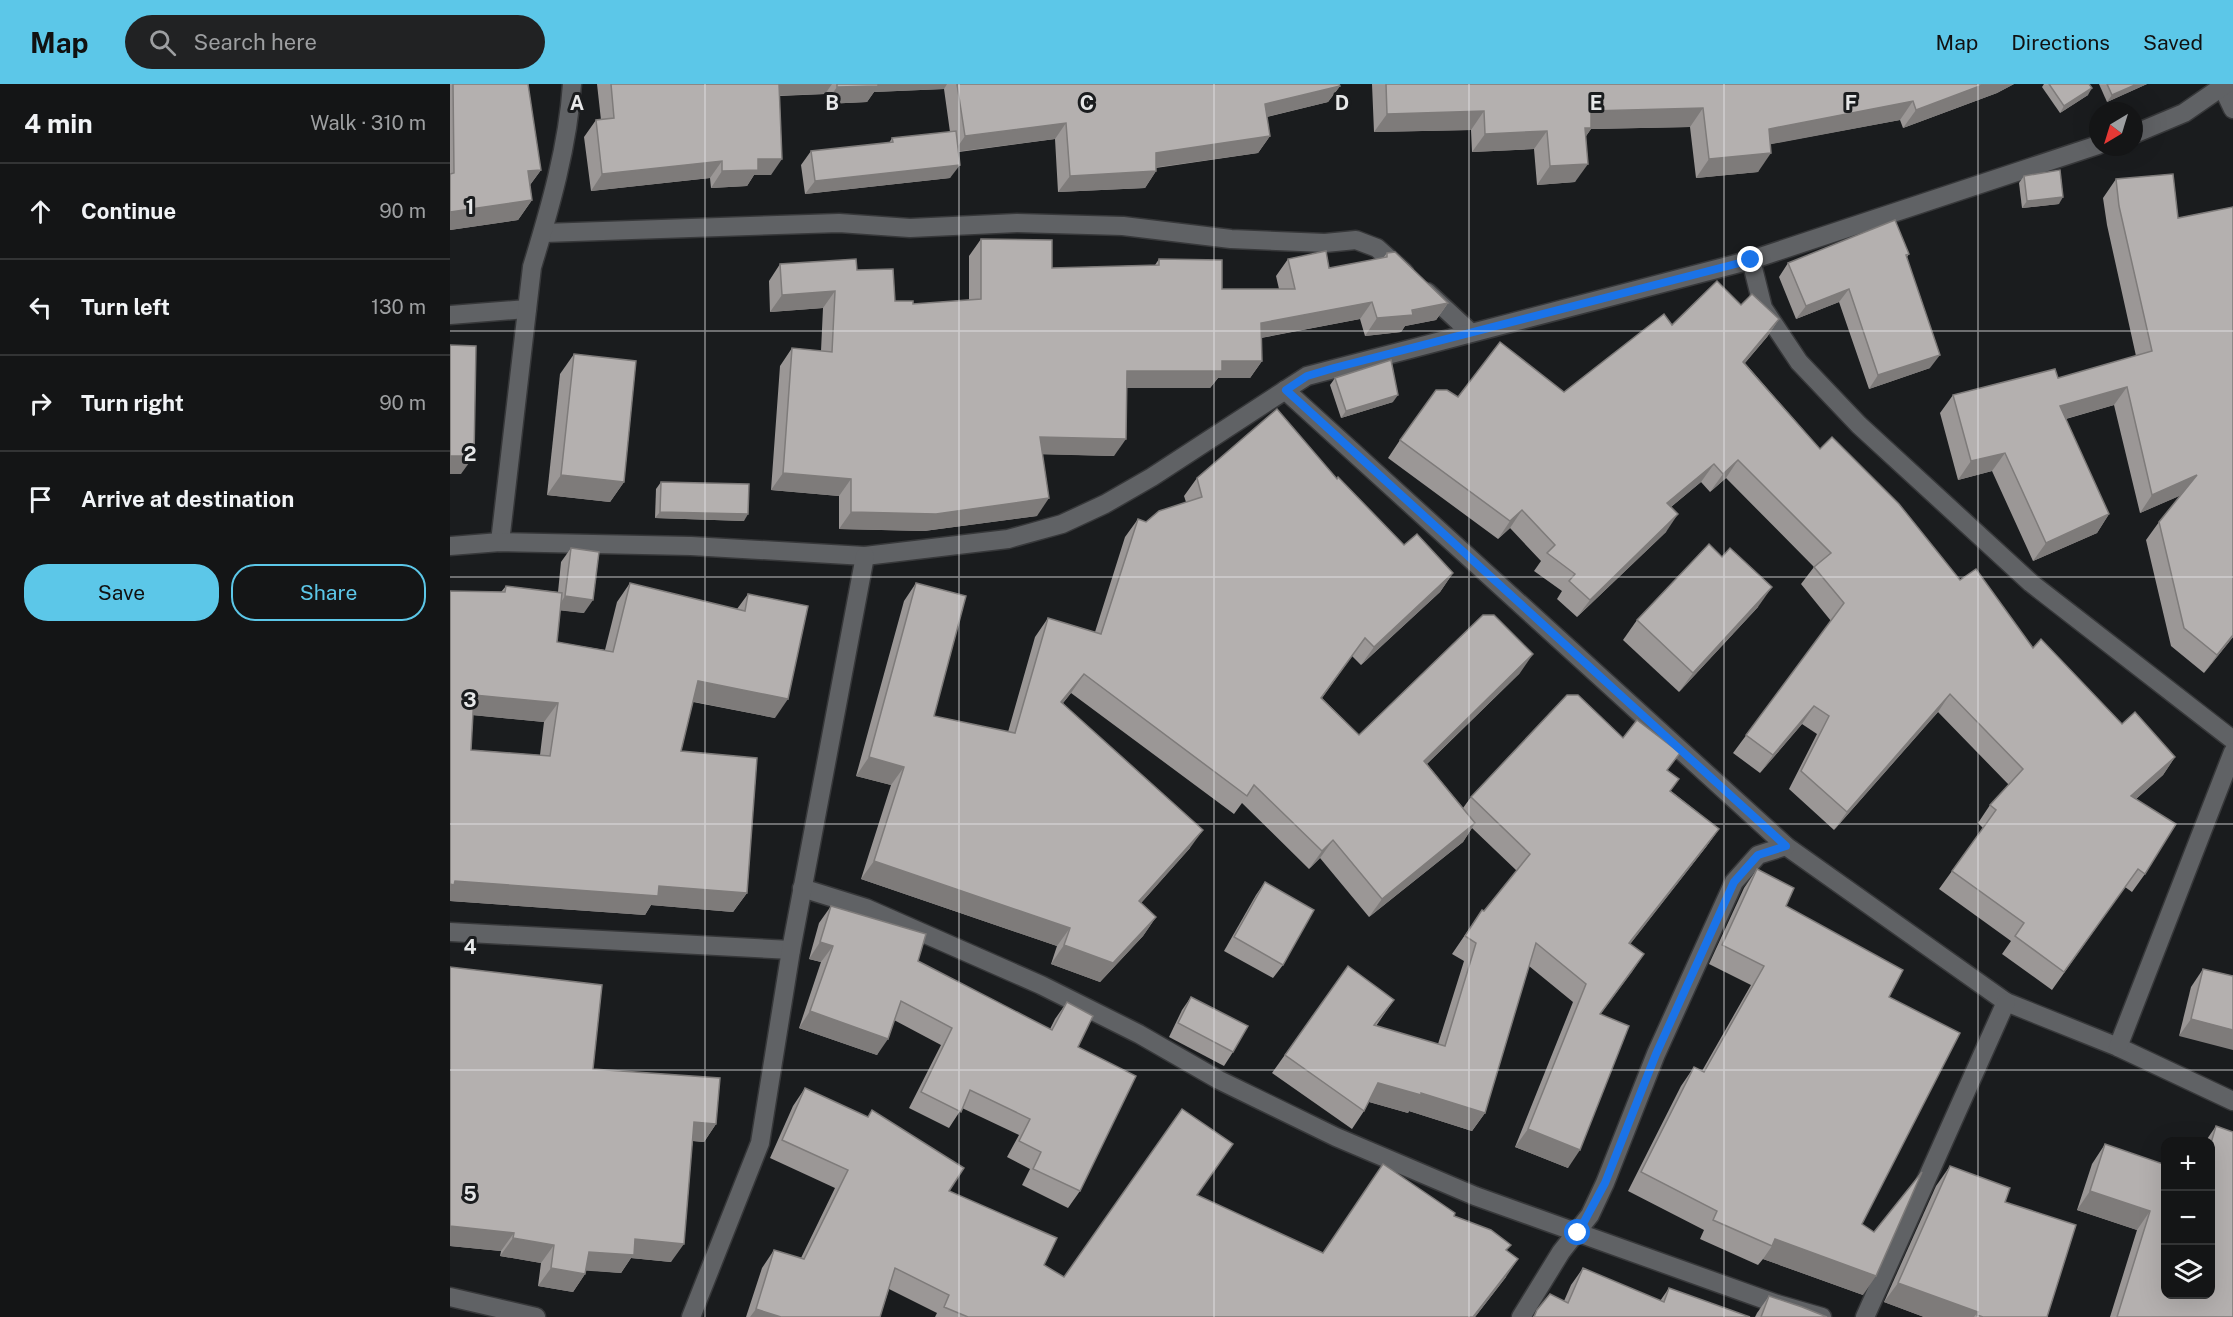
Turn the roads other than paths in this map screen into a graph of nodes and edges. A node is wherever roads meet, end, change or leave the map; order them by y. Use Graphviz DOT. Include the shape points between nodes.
graph roads {
  1 [pos="572,84"];
  2 [pos="2224,85"];
  3 [pos="2233,109"];
  4 [pos="2143,130"];
  5 [pos="2089,149"];
  6 [pos="544,232"];
  7 [pos="1751,260"];
  8 [pos="527,309"];
  9 [pos="450,315"];
  10 [pos="1470,332"];
  11 [pos="1286,390"];
  12 [pos="500,542"];
  13 [pos="450,546"];
  14 [pos="864,556"];
  15 [pos="2233,740"];
  16 [pos="2233,752"];
  17 [pos="1786,846"];
  18 [pos="802,888"];
  19 [pos="450,932"];
  20 [pos="790,950"];
  21 [pos="2006,1002"];
  22 [pos="2118,1047"];
  23 [pos="2233,1101"];
  24 [pos="1578,1233"];
  25 [pos="450,1297"];
  26 [pos="536,1317"];
  27 [pos="691,1317"];
  28 [pos="1521,1317"];
  29 [pos="1822,1317"];
  30 [pos="1865,1317"];
  1 -- 6 [label="street" via="571,108"];
  2 -- 3 [label="street"];
  2 -- 4 [label="street" via="2184,113"];
  5 -- 7 [label="street"];
  6 -- 8 [label="street" via="532,267"];
  6 -- 10 [label="street" via="839,223 910,228 1017,223 1123,226 1231,239 1325,243 1356,240 1377,248"];
  7 -- 10 [label="street"];
  7 -- 15 [label="street" via="1763,308 1799,362 1859,424 2031,583"];
  8 -- 9 [label="street"];
  8 -- 12 [label="street"];
  10 -- 11 [label="street" via="1307,376"];
  11 -- 14 [label="street" via="1152,477 1062,524 1008,539"];
  11 -- 17 [label="street"];
  12 -- 13 [label="street"];
  12 -- 14 [label="street" via="691,546"];
  14 -- 18 [label="street"];
  16 -- 22 [label="street"];
  17 -- 21 [label="street"];
  17 -- 24 [label="street" via="1758,855 1734,882 1656,1054 1605,1183"];
  18 -- 20 [label="street"];
  18 -- 24 [label="street" via="866,908 1041,985 1336,1137 1475,1196"];
  19 -- 20 [label="street"];
  20 -- 27 [label="street" via="760,1143"];
  21 -- 22 [label="street"];
  21 -- 30 [label="street"];
  22 -- 23 [label="street"];
  24 -- 28 [label="street" via="1561,1252"];
  24 -- 29 [label="street"];
  25 -- 26 [label="street"];
}
